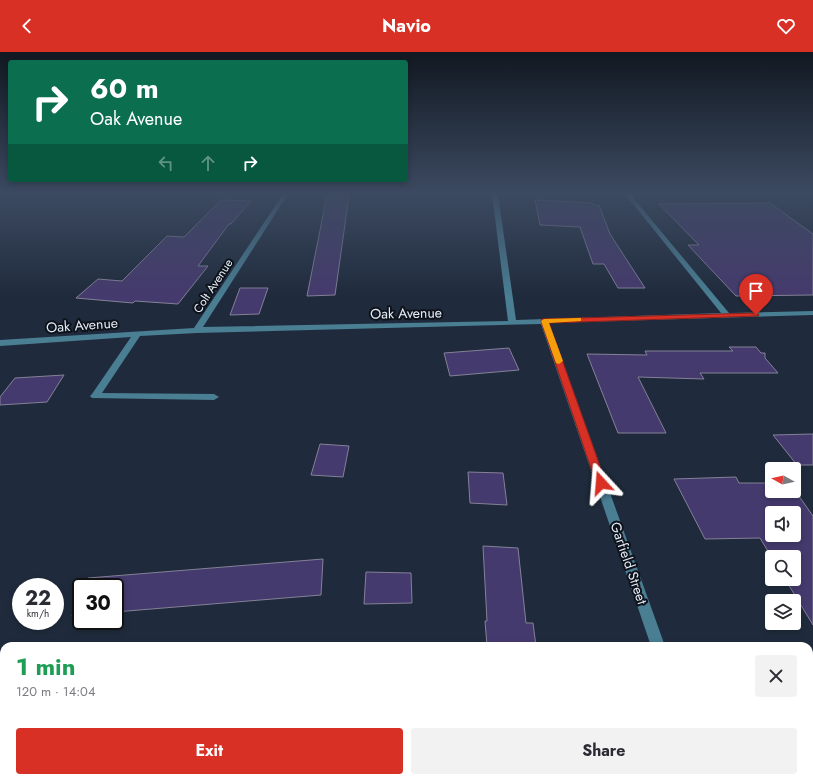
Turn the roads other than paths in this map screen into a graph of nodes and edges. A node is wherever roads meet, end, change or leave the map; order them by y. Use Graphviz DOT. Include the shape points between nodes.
graph roads {
  1 [pos="264,228"];
  2 [pos="499,228"];
  3 [pos="655,228"];
  4 [pos="813,313"];
  5 [pos="727,316"];
  6 [pos="544,321"];
  7 [pos="512,323"];
  8 [pos="197,330"];
  9 [pos="137,334"];
  10 [pos="0,343"];
  11 [pos="214,397"];
  12 [pos="657,642"];
  1 -- 8 [label="street, Colt Avenue"];
  2 -- 7 [label="street"];
  3 -- 5 [label="street"];
  4 -- 5 [label="street, Oak Avenue"];
  5 -- 6 [label="street, Oak Avenue"];
  6 -- 7 [label="street, Oak Avenue"];
  6 -- 12 [label="street, Garfield Street"];
  7 -- 8 [label="street, Oak Avenue"];
  8 -- 9 [label="street, Oak Avenue"];
  9 -- 10 [label="street, Oak Avenue"];
  9 -- 11 [label="street" via="95,396"];
}
